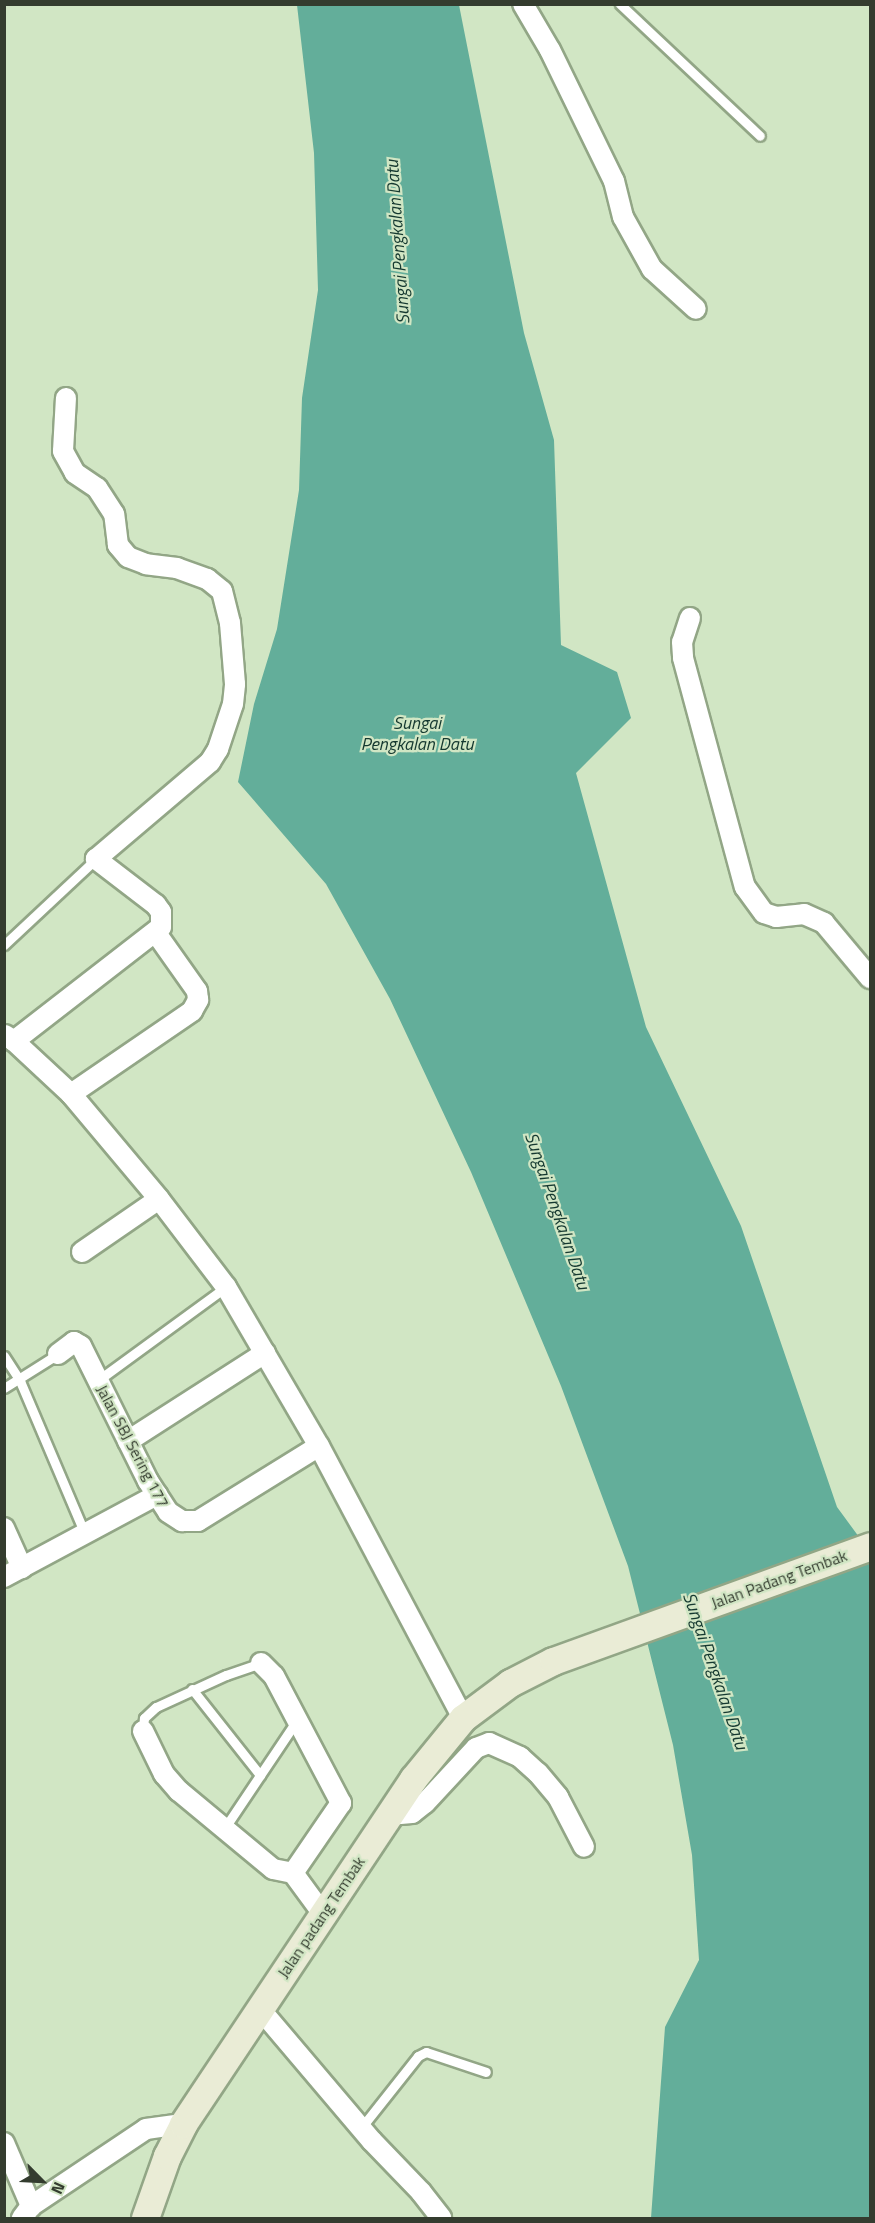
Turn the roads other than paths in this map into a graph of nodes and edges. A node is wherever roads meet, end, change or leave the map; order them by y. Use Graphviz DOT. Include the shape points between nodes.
graph roads {
  1 [pos="523,4"];
  2 [pos="620,4"];
  3 [pos="760,136"];
  4 [pos="696,309"];
  5 [pos="66,398"];
  6 [pos="690,618"];
  7 [pos="96,859"];
  8 [pos="156,933"];
  9 [pos="4,945"];
  10 [pos="870,978"];
  11 [pos="9,1038"];
  12 [pos="71,1094"];
  13 [pos="159,1198"];
  14 [pos="82,1252"];
  15 [pos="226,1287"];
  16 [pos="265,1353"];
  17 [pos="58,1354"];
  18 [pos="4,1356"];
  19 [pos="20,1381"];
  20 [pos="97,1381"];
  21 [pos="4,1388"];
  22 [pos="128,1441"];
  23 [pos="319,1446"];
  24 [pos="157,1496"];
  25 [pos="4,1528"];
  26 [pos="86,1534"];
  27 [pos="870,1546"];
  28 [pos="13,1572"];
  29 [pos="553,1661"];
  30 [pos="261,1663"];
  31 [pos="192,1689"];
  32 [pos="463,1718"];
  33 [pos="297,1720"];
  34 [pos="143,1731"];
  35 [pos="260,1775"];
  36 [pos="389,1815"];
  37 [pos="224,1829"];
  38 [pos="584,1847"];
  39 [pos="293,1873"];
  40 [pos="323,1914"];
  41 [pos="260,2009"];
  42 [pos="486,2072"];
  43 [pos="183,2124"];
  44 [pos="361,2128"];
  45 [pos="4,2143"];
  46 [pos="27,2212"];
  47 [pos="145,2218"];
  48 [pos="441,2218"];
  1 -- 4 [label="street" via="614,181 623,217 652,269"];
  2 -- 3 [label="lane"];
  5 -- 7 [label="street" via="63,451 75,473 97,488 114,514 118,545 128,557 177,568 207,579 222,591 230,622 235,684 233,704 210,762"];
  6 -- 10 [label="street" via="681,642 683,658 745,886 764,913 776,917 804,914 824,923"];
  7 -- 8 [label="street" via="156,905 163,919"];
  7 -- 9 [label="lane"];
  8 -- 11 [label="street"];
  8 -- 12 [label="street" via="197,991 198,1000 192,1011"];
  11 -- 12 [label="street"];
  12 -- 13 [label="street"];
  13 -- 14 [label="street"];
  13 -- 15 [label="street"];
  15 -- 16 [label="street"];
  15 -- 20 [label="lane"];
  16 -- 22 [label="street"];
  16 -- 23 [label="street"];
  17 -- 19 [label="lane"];
  17 -- 20 [label="street, Jalan SBJ Sering 177" via="78,1343"];
  18 -- 19 [label="lane"];
  19 -- 21 [label="lane"];
  19 -- 26 [label="lane"];
  20 -- 22 [label="street, Jalan SBJ Sering 177"];
  22 -- 24 [label="street, Jalan SBJ Sering 177"];
  23 -- 24 [label="street, Jalan SBJ Sering 177" via="198,1521 175,1518"];
  23 -- 32 [label="street"];
  24 -- 26 [label="street"];
  25 -- 28 [label="street"];
  26 -- 28 [label="street"];
  27 -- 29 [label="main road, Jalan Padang Tembak"];
  29 -- 32 [label="main road, Jalan padang Tembak" via="510,1683"];
  30 -- 31 [label="lane"];
  30 -- 33 [label="street" via="274,1676"];
  31 -- 34 [label="lane" via="156,1707 144,1718"];
  31 -- 35 [label="lane"];
  32 -- 36 [label="main road, Jalan padang Tembak"];
  33 -- 35 [label="lane"];
  33 -- 39 [label="street" via="341,1803"];
  34 -- 37 [label="street" via="164,1774"];
  35 -- 37 [label="lane"];
  36 -- 38 [label="street" via="412,1813 476,1748 489,1743 520,1757 538,1773 558,1797"];
  36 -- 40 [label="main road, Jalan padang Tembak"];
  37 -- 39 [label="street" via="273,1869"];
  39 -- 40 [label="street"];
  40 -- 41 [label="main road, Jalan padang Tembak"];
  41 -- 43 [label="main road, Jalan padang Tembak"];
  41 -- 44 [label="street"];
  42 -- 44 [label="lane" via="426,2052 418,2056"];
  43 -- 46 [label="street" via="146,2129"];
  43 -- 47 [label="main road, Jalan padang Tembak"];
  44 -- 48 [label="street"];
  45 -- 46 [label="street"];
}
